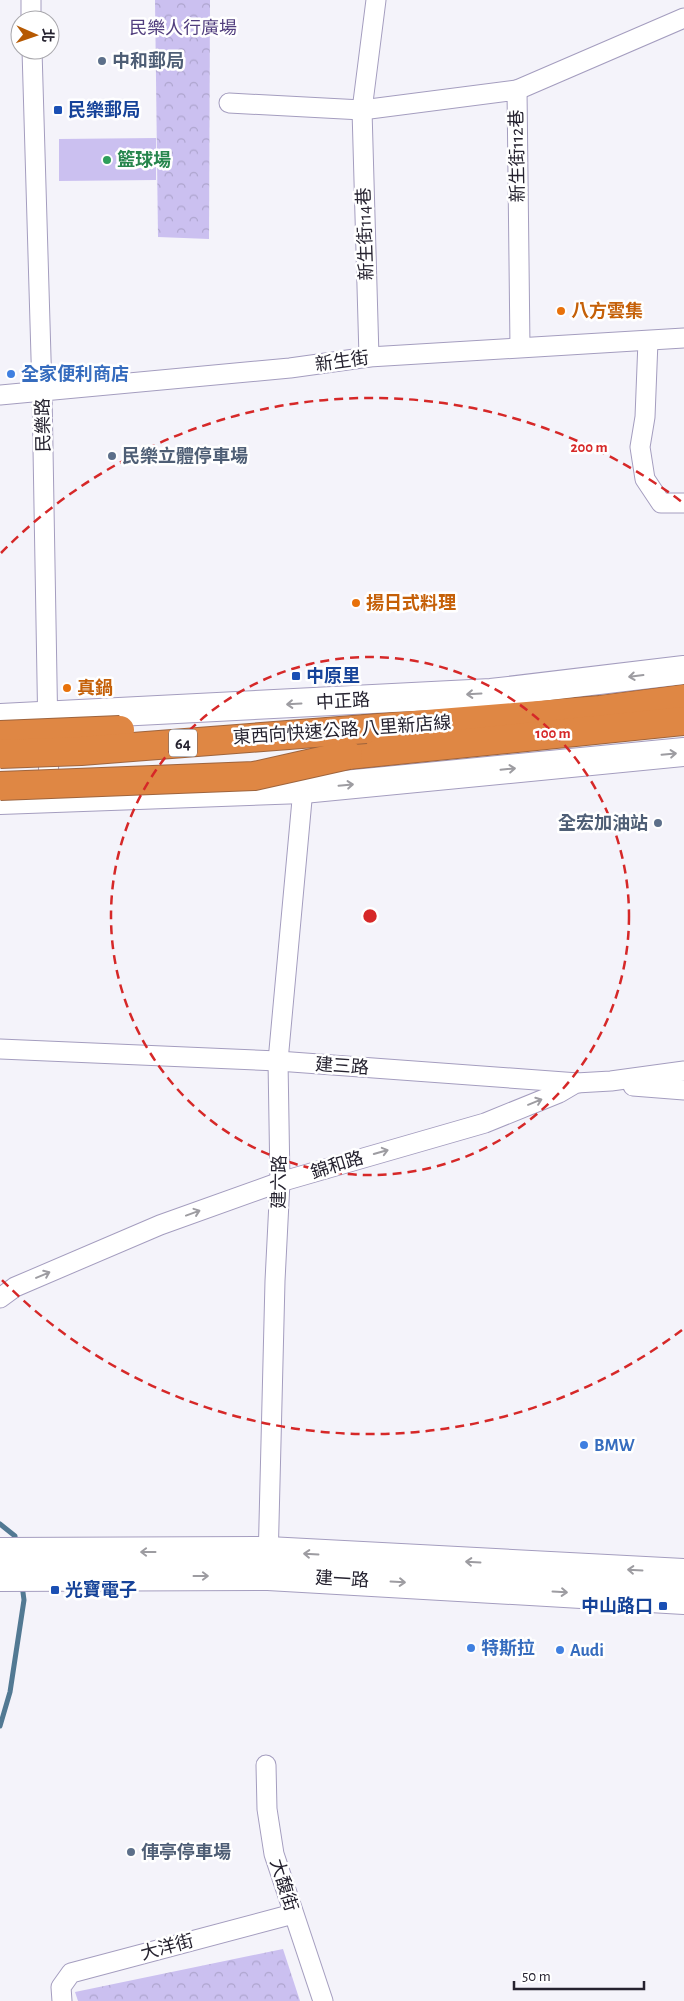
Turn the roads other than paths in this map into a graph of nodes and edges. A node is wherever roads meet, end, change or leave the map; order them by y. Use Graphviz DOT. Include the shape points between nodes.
graph roads {
  1 [pos="376,0"];
  2 [pos="684,18"];
  3 [pos="32,60"];
  4 [pos="517,90"];
  5 [pos="229,103"];
  6 [pos="362,110"];
  7 [pos="684,338"];
  8 [pos="648,340"];
  9 [pos="520,347"];
  10 [pos="369,357"];
  11 [pos="42,390"];
  12 [pos="0,395"];
  13 [pos="684,503"];
  14 [pos="684,670"];
  15 [pos="684,699"];
  16 [pos="684,712"];
  17 [pos="49,717"];
  18 [pos="0,718"];
  19 [pos="684,722"];
  20 [pos="366,729"];
  21 [pos="0,735"];
  22 [pos="684,752"];
  23 [pos="0,754"];
  24 [pos="348,755"];
  25 [pos="49,760"];
  26 [pos="0,762"];
  27 [pos="0,768"];
  28 [pos="0,786"];
  29 [pos="303,789"];
  30 [pos="49,799"];
  31 [pos="0,800"];
  32 [pos="0,1049"];
  33 [pos="278,1061"];
  34 [pos="684,1071"];
  35 [pos="576,1082"];
  36 [pos="684,1090"];
  37 [pos="280,1182"];
  38 [pos="0,1298"];
  39 [pos="268,1564"];
  40 [pos="13,1565"];
  41 [pos="684,1573"];
  42 [pos="684,1600"];
  43 [pos="266,1765"];
  44 [pos="293,1914"];
  45 [pos="62,2001"];
  46 [pos="323,2001"];
  1 -- 6 [label="street, 新生街114巷"];
  2 -- 4 [label="street"];
  3 -- 11 [label="street, 民樂路"];
  4 -- 6 [label="street, 新生街112巷"];
  4 -- 9 [label="street, 新生街112巷"];
  5 -- 6 [label="street, 新生街112巷"];
  6 -- 10 [label="street, 新生街114巷"];
  7 -- 8 [label="street, 新生街"];
  8 -- 9 [label="street, 新生街"];
  8 -- 13 [label="street" via="645,417 640,447 644,479 661,503"];
  9 -- 10 [label="street, 新生街"];
  10 -- 11 [label="street, 新生街" via="290,368"];
  11 -- 12 [label="street, 新生街"];
  11 -- 17 [label="street, 民樂路"];
  14 -- 17 [label="main road, 中正路, one-way" via="491,693"];
  15 -- 20 [label="highway, 東西向快速公路 八里新店線 / 64" via="600,710"];
  16 -- 25 [label="main road" via="521,729"];
  17 -- 18 [label="main road, 中正路"];
  17 -- 25 [label="street, 民樂路"];
  19 -- 24 [label="highway, 東西向快速公路 八里新店線 / 64"];
  20 -- 21 [label="highway, bridge" via="215,726"];
  20 -- 23 [label="highway, 東西向快速公路 八里新店線 / 64, bridge"];
  29 -- 22 [label="main road, one-way"];
  24 -- 27 [label="highway, 東西向快速公路 八里新店線 / 64, bridge"];
  24 -- 28 [label="highway, bridge" via="254,776"];
  25 -- 26 [label="main road"];
  25 -- 30 [label="street, 民樂路"];
  29 -- 30 [label="main road"];
  29 -- 33 [label="street, 建六路"];
  30 -- 31 [label="main road"];
  32 -- 33 [label="street, 建三路"];
  33 -- 35 [label="street, 建三路"];
  33 -- 37 [label="street, 建六路"];
  34 -- 35 [label="street, 錦和路"];
  35 -- 36 [label="street, 建三路"];
  37 -- 35 [label="street, 錦和路, one-way" via="485,1123 559,1093"];
  38 -- 37 [label="street, 錦和路, one-way" via="15,1287 160,1225"];
  37 -- 39 [label="street, 建六路"];
  39 -- 40 [label="main road, 建一路"];
  41 -- 39 [label="main road, 建一路, one-way"];
  39 -- 42 [label="main road, 建一路, one-way"];
  43 -- 44 [label="street, 大馥街" via="271,1836"];
  44 -- 45 [label="street, 大洋街" via="71,1972 61,1987"];
  44 -- 46 [label="street, 大馥街"];
}
